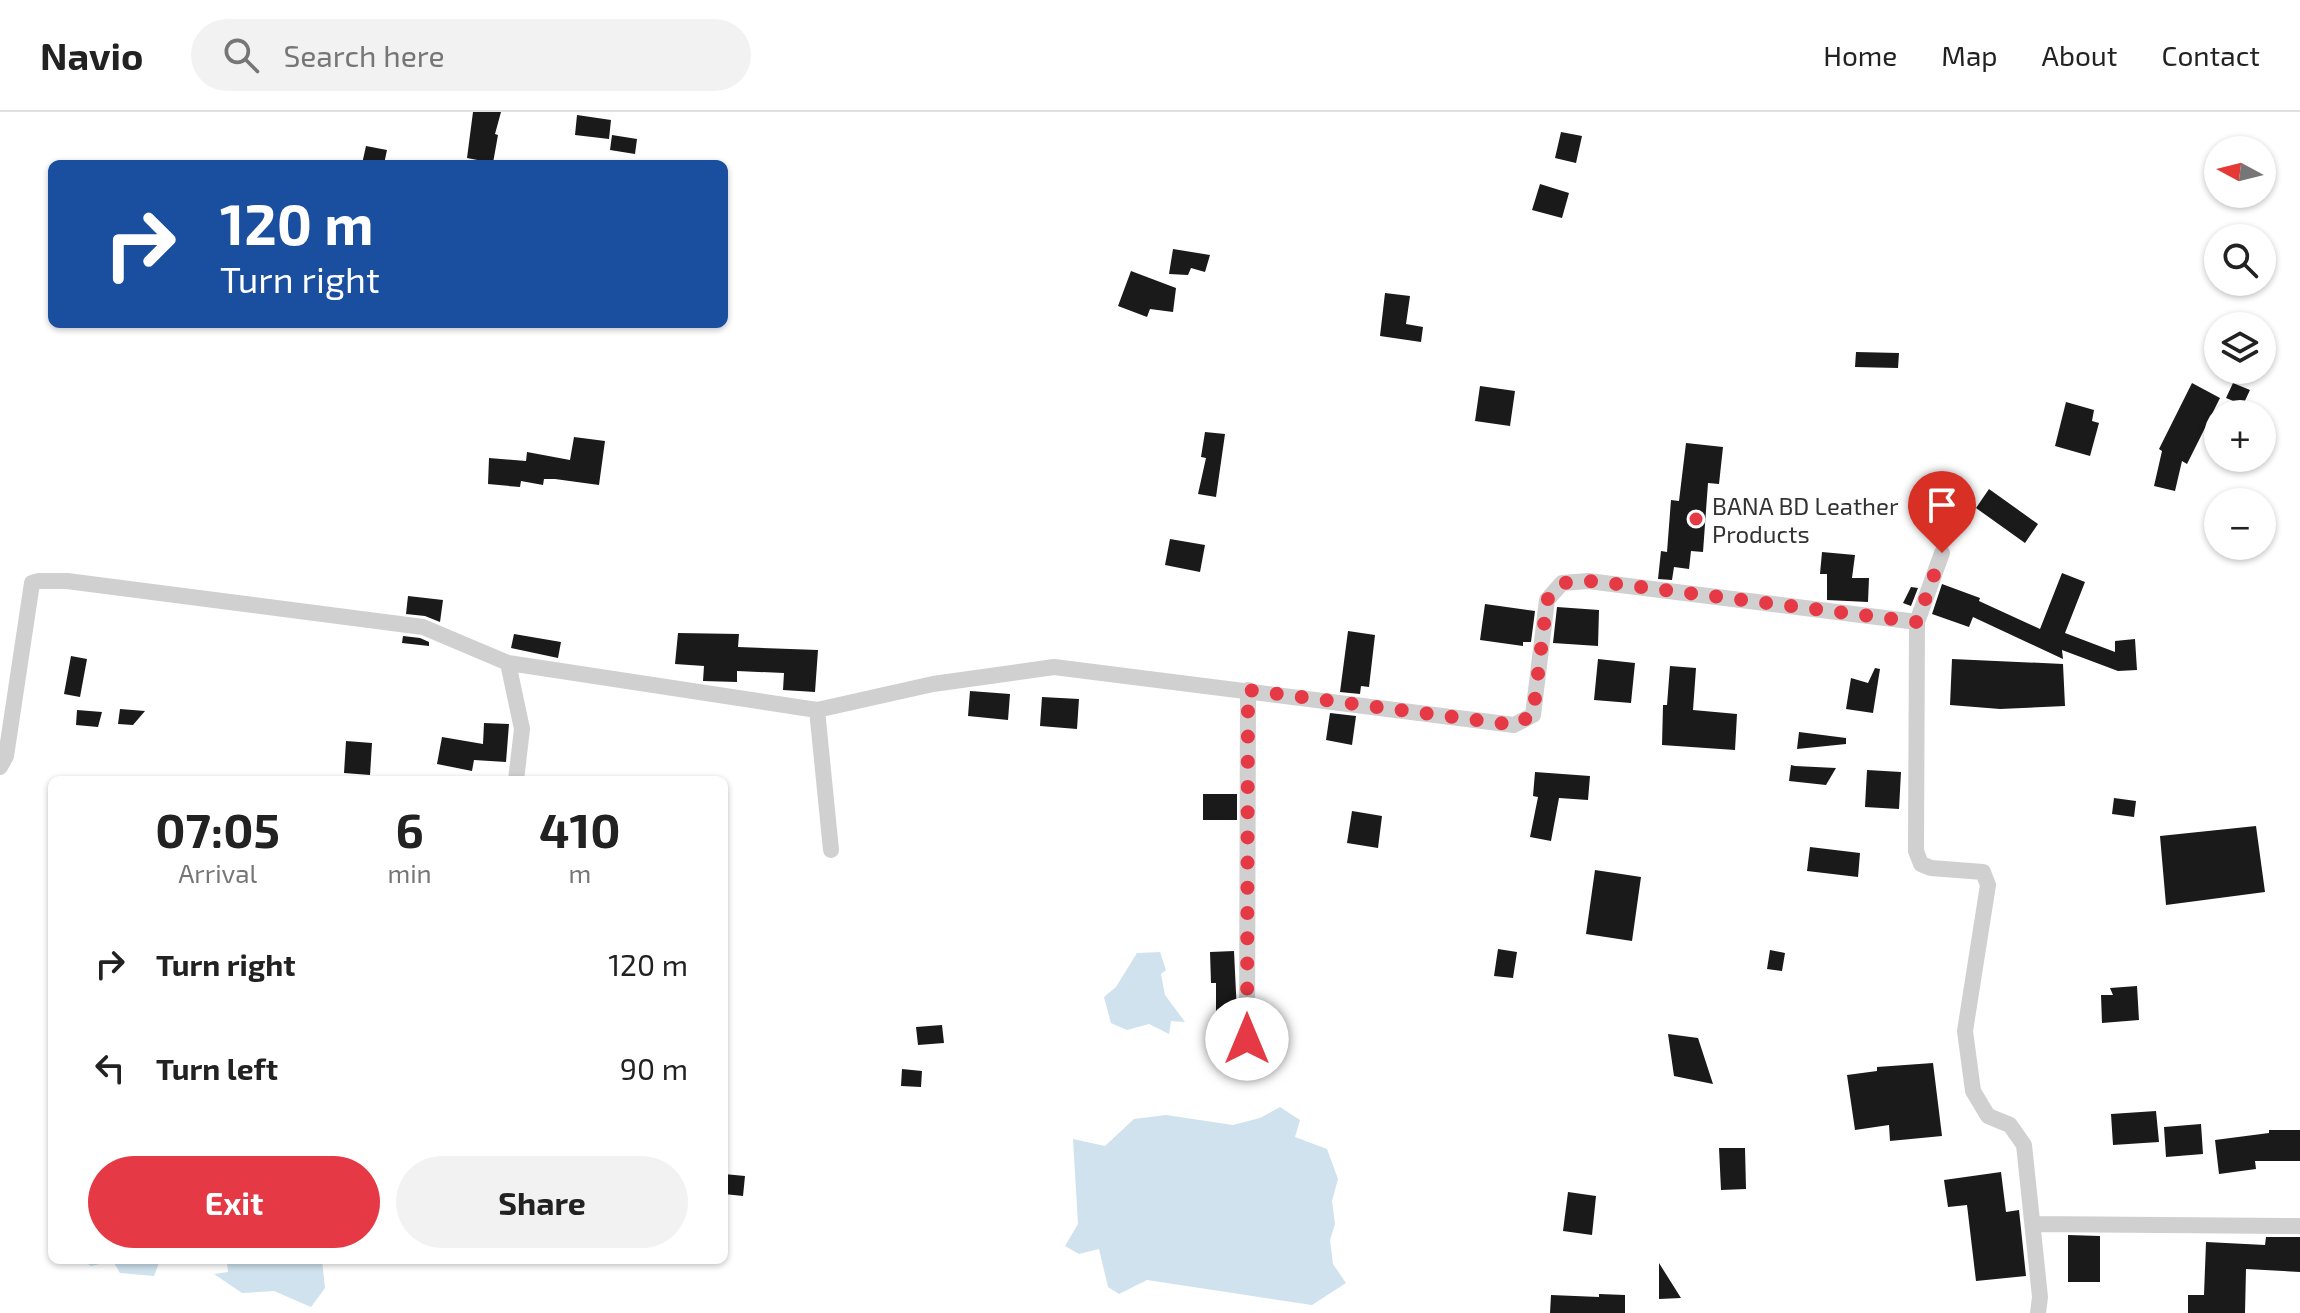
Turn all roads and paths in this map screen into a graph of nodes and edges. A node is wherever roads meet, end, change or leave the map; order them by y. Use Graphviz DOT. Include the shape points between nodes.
graph roads {
  1 [pos="1942,553"];
  2 [pos="1917,622"];
  3 [pos="508,663"];
  4 [pos="1248,690"];
  5 [pos="817,710"];
  6 [pos="0,767"];
  7 [pos="516,776"];
  8 [pos="831,850"];
  9 [pos="1247,1039"];
  10 [pos="2033,1224"];
  11 [pos="2300,1226"];
  12 [pos="2038,1313"];
  1 -- 2 [label="street"];
  2 -- 4 [label="street" via="1602,583 1562,583 1547,600 1533,715 1514,725"];
  2 -- 10 [label="street" via="1916,851 1921,864 1931,868 1983,872 1988,885 1965,1031 1973,1091 1988,1116 2010,1125 2024,1145"];
  3 -- 5 [label="street"];
  3 -- 6 [label="street" via="423,627 39,581 32,583 6,756"];
  3 -- 7 [label="street" via="522,729"];
  4 -- 5 [label="street" via="1054,667 933,684"];
  4 -- 9 [label="street"];
  5 -- 8 [label="street"];
  10 -- 11 [label="street"];
  10 -- 12 [label="street"];
}
